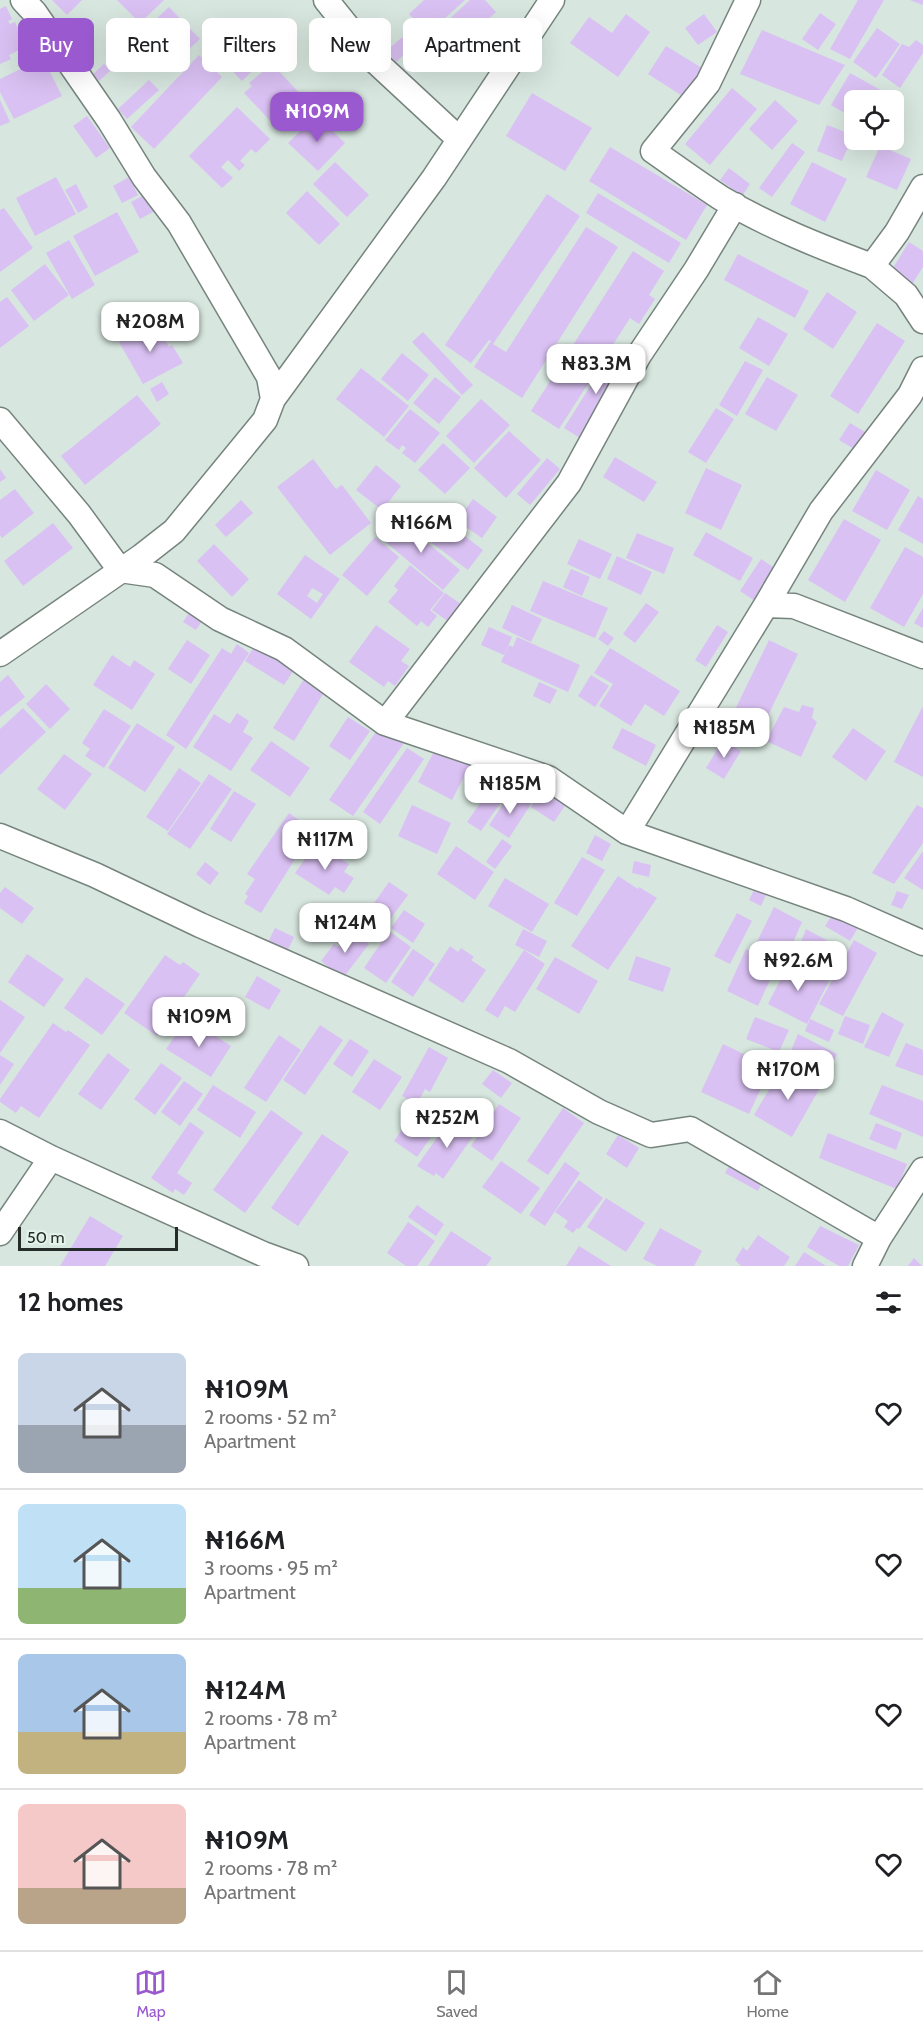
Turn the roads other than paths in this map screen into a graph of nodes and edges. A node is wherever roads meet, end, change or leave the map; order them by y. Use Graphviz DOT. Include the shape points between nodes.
graph roads {
  1 [pos="23,0"];
  2 [pos="326,0"];
  3 [pos="552,0"];
  4 [pos="748,0"];
  5 [pos="459,139"];
  6 [pos="923,187"];
  7 [pos="735,205"];
  8 [pos="872,266"];
  9 [pos="923,321"];
  10 [pos="923,369"];
  11 [pos="273,399"];
  12 [pos="0,420"];
  13 [pos="120,570"];
  14 [pos="766,605"];
  15 [pos="0,654"];
  16 [pos="923,657"];
  17 [pos="386,723"];
  18 [pos="627,832"];
  19 [pos="0,836"];
  20 [pos="923,943"];
  21 [pos="0,1132"];
  22 [pos="51,1158"];
  23 [pos="923,1170"];
  24 [pos="0,1233"];
  25 [pos="879,1238"];
  26 [pos="296,1266"];
  27 [pos="865,1266"];
  1 -- 11 [label="street" via="179,223 269,377"];
  2 -- 5 [label="street" via="375,61"];
  3 -- 5 [label="street"];
  4 -- 7 [label="street" via="708,83 653,151"];
  5 -- 11 [label="street"];
  6 -- 8 [label="street"];
  7 -- 8 [label="street"];
  7 -- 17 [label="street" via="639,356 569,483"];
  8 -- 9 [label="street" via="906,295"];
  10 -- 14 [label="street" via="910,395 821,511"];
  11 -- 13 [label="street" via="265,420 174,531"];
  12 -- 13 [label="street"];
  13 -- 15 [label="street"];
  13 -- 17 [label="street" via="155,575 220,619 284,649"];
  14 -- 16 [label="street" via="794,606"];
  14 -- 18 [label="street"];
  17 -- 18 [label="street" via="548,778"];
  18 -- 20 [label="street" via="846,909"];
  19 -- 25 [label="street" via="94,874 200,926 509,1060 599,1112 651,1135 690,1129"];
  21 -- 22 [label="street"];
  22 -- 24 [label="street"];
  22 -- 26 [label="street"];
  23 -- 25 [label="street"];
  25 -- 27 [label="street"];
}
